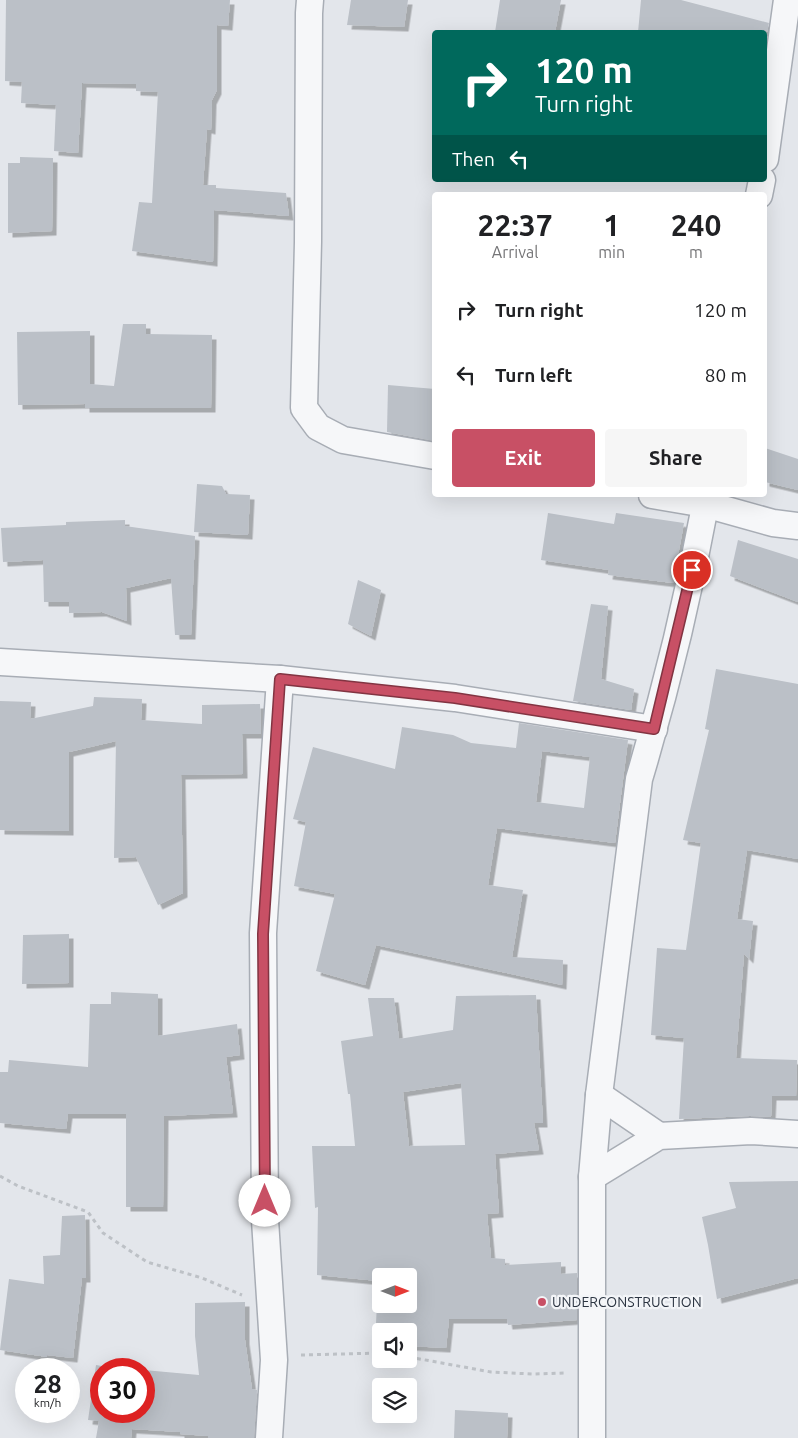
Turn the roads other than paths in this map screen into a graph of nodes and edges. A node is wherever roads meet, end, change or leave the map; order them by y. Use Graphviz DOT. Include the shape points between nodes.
graph roads {
  1 [pos="310,0"];
  2 [pos="787,0"];
  3 [pos="767,145"];
  4 [pos="432,455"];
  5 [pos="674,497"];
  6 [pos="706,500"];
  7 [pos="798,526"];
  8 [pos="0,662"];
  9 [pos="280,679"];
  10 [pos="654,729"];
  11 [pos="599,1095"];
  12 [pos="798,1134"];
  13 [pos="659,1136"];
  14 [pos="592,1177"];
  15 [pos="269,1438"];
  16 [pos="592,1438"];
  1 -- 4 [label="street" via="304,408 318,426 343,440"];
  2 -- 3 [label="street"];
  5 -- 6 [label="street"];
  6 -- 7 [label="street" via="773,523"];
  6 -- 10 [label="street"];
  8 -- 9 [label="street"];
  9 -- 10 [label="street" via="455,698"];
  9 -- 15 [label="street" via="263,934 265,1220 274,1360"];
  10 -- 11 [label="street" via="639,778"];
  11 -- 13 [label="street"];
  11 -- 14 [label="street"];
  12 -- 13 [label="street" via="751,1131"];
  13 -- 14 [label="street"];
  14 -- 16 [label="street"];
}
